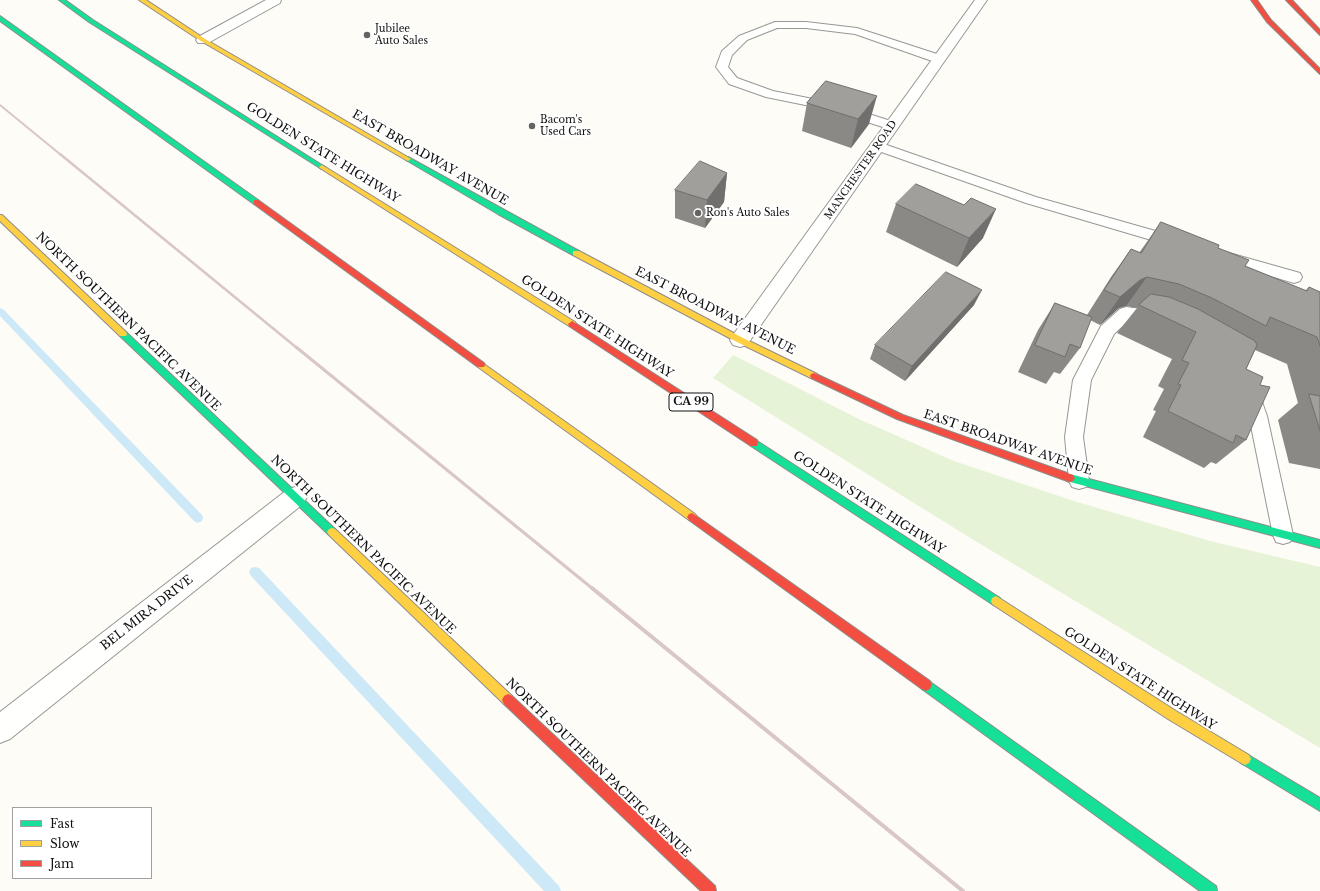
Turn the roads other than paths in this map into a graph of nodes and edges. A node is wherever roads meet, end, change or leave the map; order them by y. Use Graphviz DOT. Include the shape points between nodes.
graph roads {
  1 [pos="62,0"];
  2 [pos="142,0"];
  3 [pos="275,0"];
  4 [pos="981,0"];
  5 [pos="1254,0"];
  6 [pos="1290,0"];
  7 [pos="0,18"];
  8 [pos="1320,33"];
  9 [pos="203,40"];
  10 [pos="939,59"];
  11 [pos="1320,72"];
  12 [pos="892,126"];
  13 [pos="878,146"];
  14 [pos="0,217"];
  15 [pos="1189,246"];
  16 [pos="1212,252"];
  17 [pos="1294,277"];
  18 [pos="1168,326"];
  19 [pos="740,340"];
  20 [pos="1243,376"];
  21 [pos="1079,481"];
  22 [pos="295,497"];
  23 [pos="1283,535"];
  24 [pos="1320,544"];
  25 [pos="0,729"];
  26 [pos="1320,805"];
  27 [pos="710,891"];
  28 [pos="1211,891"];
  1 -- 26 [label="main road, GOLDEN STATE HIGHWAY / CA 99" via="91,21 585,333 1172,715"];
  2 -- 9 [label="main road, EAST BROADWAY AVENUE"];
  3 -- 9 [label="street"];
  4 -- 10 [label="street, MANCHESTER ROAD"];
  5 -- 11 [label="main road" via="1269,21"];
  6 -- 8 [label="main road"];
  7 -- 28 [label="main road"];
  9 -- 19 [label="main road, EAST BROADWAY AVENUE" via="500,212"];
  10 -- 12 [label="street, MANCHESTER ROAD"];
  10 -- 12 [label="lane" via="857,31 806,25 774,25 743,38 726,54 722,67 733,81 770,94 832,107"];
  12 -- 13 [label="street, MANCHESTER ROAD"];
  13 -- 15 [label="lane" via="1031,200"];
  13 -- 19 [label="street, MANCHESTER ROAD"];
  14 -- 22 [label="main road, NORTH SOUTHERN PACIFIC AVENUE"];
  16 -- 17 [label="lane"];
  18 -- 21 [label="lane" via="1150,317 1126,313 1107,330 1082,380 1074,437"];
  19 -- 21 [label="main road, EAST BROADWAY AVENUE" via="900,417"];
  20 -- 23 [label="lane" via="1258,416"];
  21 -- 23 [label="main road, EAST BROADWAY AVENUE"];
  22 -- 25 [label="street, BEL MIRA DRIVE"];
  22 -- 27 [label="main road, NORTH SOUTHERN PACIFIC AVENUE"];
  23 -- 24 [label="main road, EAST BROADWAY AVENUE"];
}
